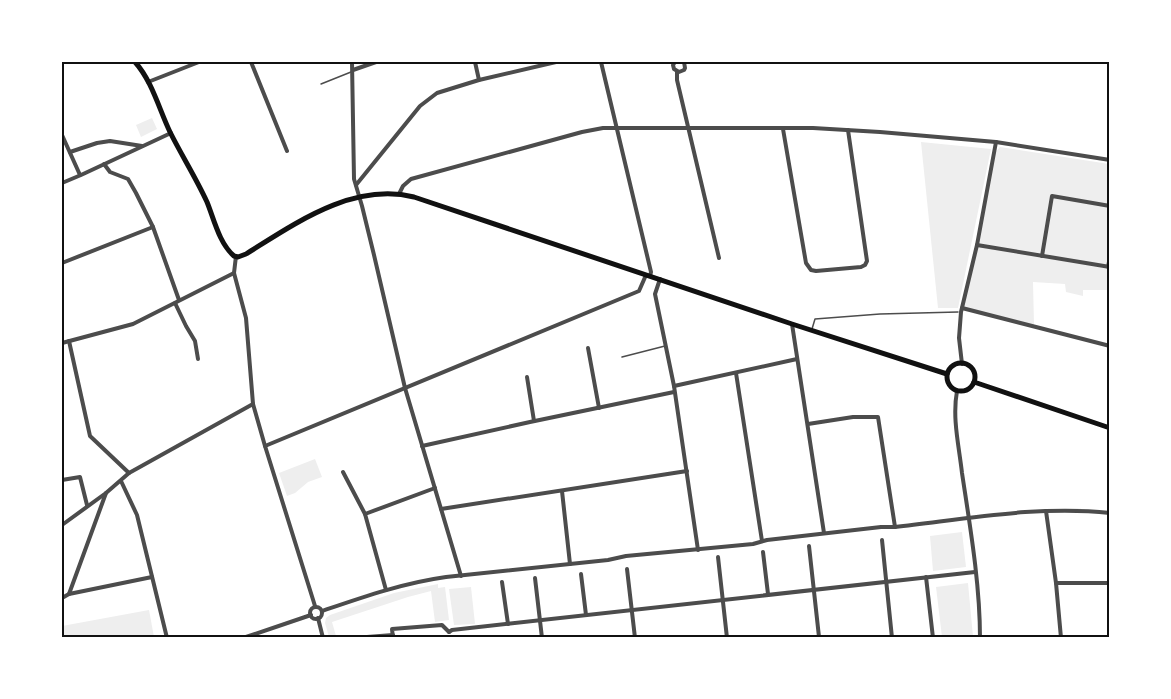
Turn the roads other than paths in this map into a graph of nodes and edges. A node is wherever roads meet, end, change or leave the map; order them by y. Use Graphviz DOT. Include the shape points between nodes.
graph roads {
  1 [pos="135,62"];
  2 [pos="199,62"];
  3 [pos="251,62"];
  4 [pos="352,62"];
  5 [pos="375,62"];
  6 [pos="475,62"];
  7 [pos="556,62"];
  8 [pos="601,62"];
  9 [pos="674,62"];
  10 [pos="684,62"];
  11 [pos="353,70"];
  12 [pos="677,72"];
  13 [pos="479,80"];
  14 [pos="148,82"];
  15 [pos="321,84"];
  16 [pos="618,128"];
  17 [pos="688,128"];
  18 [pos="783,129"];
  19 [pos="848,130"];
  20 [pos="171,133"];
  21 [pos="62,135"];
  22 [pos="996,142"];
  23 [pos="143,146"];
  24 [pos="287,151"];
  25 [pos="70,152"];
  26 [pos="1110,160"];
  27 [pos="104,164"];
  28 [pos="81,175"];
  29 [pos="62,183"];
  30 [pos="355,185"];
  31 [pos="399,194"];
  32 [pos="359,197"];
  33 [pos="1110,206"];
  34 [pos="153,226"];
  35 [pos="976,245"];
  36 [pos="236,256"];
  37 [pos="1042,256"];
  38 [pos="1110,257"];
  39 [pos="719,258"];
  40 [pos="62,264"];
  41 [pos="1109,267"];
  42 [pos="234,273"];
  43 [pos="648,275"];
  44 [pos="660,279"];
  45 [pos="177,301"];
  46 [pos="961,310"];
  47 [pos="792,324"];
  48 [pos="812,330"];
  49 [pos="69,341"];
  50 [pos="62,343"];
  51 [pos="666,345"];
  52 [pos="1110,346"];
  53 [pos="588,348"];
  54 [pos="622,357"];
  55 [pos="198,359"];
  56 [pos="797,359"];
  57 [pos="962,364"];
  58 [pos="736,373"];
  59 [pos="947,374"];
  60 [pos="527,377"];
  61 [pos="974,382"];
  62 [pos="674,386"];
  63 [pos="405,388"];
  64 [pos="957,391"];
  65 [pos="674,392"];
  66 [pos="253,404"];
  67 [pos="599,408"];
  68 [pos="534,421"];
  69 [pos="808,424"];
  70 [pos="1110,429"];
  71 [pos="265,446"];
  72 [pos="422,446"];
  73 [pos="687,471"];
  74 [pos="343,472"];
  75 [pos="129,473"];
  76 [pos="62,480"];
  77 [pos="121,481"];
  78 [pos="435,488"];
  79 [pos="562,491"];
  80 [pos="106,493"];
  81 [pos="87,506"];
  82 [pos="441,509"];
  83 [pos="1046,511"];
  84 [pos="1110,513"];
  85 [pos="365,514"];
  86 [pos="969,518"];
  87 [pos="62,525"];
  88 [pos="896,527"];
  89 [pos="824,533"];
  90 [pos="882,540"];
  91 [pos="762,542"];
  92 [pos="809,546"];
  93 [pos="698,550"];
  94 [pos="763,552"];
  95 [pos="718,557"];
  96 [pos="570,564"];
  97 [pos="627,568"];
  98 [pos="975,572"];
  99 [pos="581,574"];
  100 [pos="461,576"];
  101 [pos="152,577"];
  102 [pos="926,577"];
  103 [pos="535,578"];
  104 [pos="886,581"];
  105 [pos="502,582"];
  106 [pos="1056,583"];
  107 [pos="1110,583"];
  108 [pos="386,590"];
  109 [pos="814,590"];
  110 [pos="69,594"];
  111 [pos="768,594"];
  112 [pos="62,598"];
  113 [pos="722,600"];
  114 [pos="315,606"];
  115 [pos="632,610"];
  116 [pos="322,611"];
  117 [pos="310,615"];
  118 [pos="586,615"];
  119 [pos="318,618"];
  120 [pos="540,620"];
  121 [pos="508,624"];
  122 [pos="449,632"];
  123 [pos="393,636"];
  124 [pos="365,637"];
  125 [pos="167,638"];
  126 [pos="243,638"];
  127 [pos="324,638"];
  128 [pos="449,638"];
  129 [pos="542,638"];
  130 [pos="635,638"];
  131 [pos="727,638"];
  132 [pos="819,638"];
  133 [pos="892,638"];
  134 [pos="933,638"];
  135 [pos="980,638"];
  136 [pos="1061,638"];
  1 -- 14 [label="main road"];
  2 -- 14 [label="street"];
  3 -- 24 [label="street"];
  4 -- 11 [label="street"];
  5 -- 11 [label="street"];
  6 -- 13 [label="street"];
  7 -- 13 [label="street"];
  8 -- 16 [label="street"];
  9 -- 12 [label="street"];
  10 -- 12 [label="street" via="684,70"];
  11 -- 15 [label="lane"];
  11 -- 30 [label="street"];
  12 -- 17 [label="street"];
  13 -- 30 [label="street" via="437,93 420,106"];
  14 -- 20 [label="main road"];
  16 -- 17 [label="street"];
  16 -- 31 [label="street" via="583,132 411,179"];
  16 -- 43 [label="street" via="651,272"];
  17 -- 18 [label="street"];
  17 -- 39 [label="street"];
  18 -- 19 [label="street"];
  18 -- 19 [label="street" via="806,263 816,272 861,267 867,261"];
  19 -- 22 [label="street"];
  20 -- 23 [label="street"];
  20 -- 36 [label="main road" via="225,245"];
  21 -- 25 [label="street"];
  22 -- 26 [label="street"];
  22 -- 35 [label="street"];
  23 -- 25 [label="street" via="110,141"];
  23 -- 27 [label="street"];
  25 -- 28 [label="street"];
  27 -- 28 [label="street"];
  27 -- 34 [label="street" via="110,172 128,178"];
  28 -- 29 [label="street"];
  30 -- 32 [label="street"];
  31 -- 32 [label="main road"];
  31 -- 43 [label="main road"];
  32 -- 36 [label="main road" via="312,215"];
  32 -- 63 [label="street"];
  33 -- 37 [label="street" via="1052,196"];
  34 -- 40 [label="street"];
  34 -- 45 [label="street"];
  35 -- 37 [label="street"];
  35 -- 46 [label="street"];
  36 -- 42 [label="street"];
  37 -- 41 [label="street"];
  38 -- 41 [label="street"];
  42 -- 45 [label="street"];
  42 -- 66 [label="street" via="246,318"];
  43 -- 44 [label="main road"];
  43 -- 63 [label="street" via="639,291"];
  44 -- 47 [label="main road"];
  44 -- 51 [label="street" via="655,294"];
  45 -- 49 [label="street" via="133,324"];
  45 -- 55 [label="street" via="195,341"];
  46 -- 48 [label="lane" via="815,319"];
  46 -- 52 [label="street"];
  46 -- 57 [label="street"];
  47 -- 48 [label="main road"];
  47 -- 56 [label="street"];
  48 -- 59 [label="main road"];
  49 -- 50 [label="street"];
  49 -- 75 [label="street" via="90,436"];
  51 -- 54 [label="lane"];
  51 -- 62 [label="street"];
  53 -- 67 [label="street"];
  56 -- 58 [label="street"];
  56 -- 69 [label="street"];
  57 -- 59 [label="main road" via="954,365"];
  57 -- 61 [label="main road" via="972,369"];
  58 -- 62 [label="street"];
  58 -- 91 [label="street"];
  59 -- 64 [label="main road" via="949,386"];
  60 -- 68 [label="street"];
  61 -- 64 [label="main road" via="968,390"];
  61 -- 70 [label="main road"];
  62 -- 65 [label="street"];
  63 -- 71 [label="street"];
  63 -- 72 [label="street"];
  64 -- 86 [label="street" via="956,422"];
  65 -- 67 [label="street"];
  65 -- 73 [label="street"];
  66 -- 71 [label="street"];
  66 -- 75 [label="street"];
  67 -- 68 [label="street"];
  68 -- 72 [label="street"];
  69 -- 88 [label="street" via="878,417"];
  69 -- 89 [label="street"];
  71 -- 114 [label="street"];
  72 -- 78 [label="street"];
  73 -- 79 [label="street"];
  73 -- 93 [label="street"];
  74 -- 85 [label="street"];
  75 -- 77 [label="street"];
  76 -- 81 [label="street" via="80,477"];
  77 -- 80 [label="street"];
  77 -- 101 [label="street" via="137,515"];
  78 -- 82 [label="street"];
  78 -- 85 [label="street"];
  79 -- 82 [label="street"];
  79 -- 96 [label="street"];
  80 -- 81 [label="street"];
  80 -- 110 [label="street"];
  81 -- 87 [label="street"];
  82 -- 100 [label="street"];
  83 -- 84 [label="street"];
  83 -- 86 [label="street"];
  83 -- 106 [label="street"];
  85 -- 108 [label="street"];
  86 -- 88 [label="street"];
  86 -- 98 [label="street"];
  88 -- 89 [label="street"];
  89 -- 91 [label="street"];
  90 -- 104 [label="street"];
  91 -- 93 [label="street"];
  92 -- 109 [label="street"];
  93 -- 96 [label="street"];
  94 -- 111 [label="street"];
  95 -- 113 [label="street"];
  96 -- 100 [label="street"];
  97 -- 115 [label="street"];
  98 -- 102 [label="street"];
  98 -- 135 [label="street"];
  99 -- 118 [label="street"];
  100 -- 108 [label="street"];
  101 -- 110 [label="street"];
  101 -- 125 [label="street"];
  102 -- 104 [label="street"];
  102 -- 134 [label="street"];
  103 -- 120 [label="street"];
  104 -- 109 [label="street"];
  104 -- 133 [label="street"];
  105 -- 121 [label="street"];
  106 -- 107 [label="street"];
  106 -- 136 [label="street"];
  108 -- 116 [label="street"];
  109 -- 111 [label="street"];
  109 -- 132 [label="street"];
  110 -- 112 [label="street"];
  111 -- 113 [label="street"];
  113 -- 115 [label="street"];
  113 -- 131 [label="street"];
  114 -- 116 [label="street"];
  114 -- 117 [label="street"];
  115 -- 118 [label="street"];
  115 -- 130 [label="street"];
  116 -- 119 [label="street"];
  117 -- 119 [label="street"];
  117 -- 126 [label="street"];
  118 -- 120 [label="street"];
  119 -- 127 [label="street"];
  120 -- 121 [label="street"];
  120 -- 129 [label="street"];
  121 -- 122 [label="street"];
  122 -- 123 [label="street" via="442,625 392,629"];
  122 -- 128 [label="street"];
  123 -- 124 [label="street"];
}
